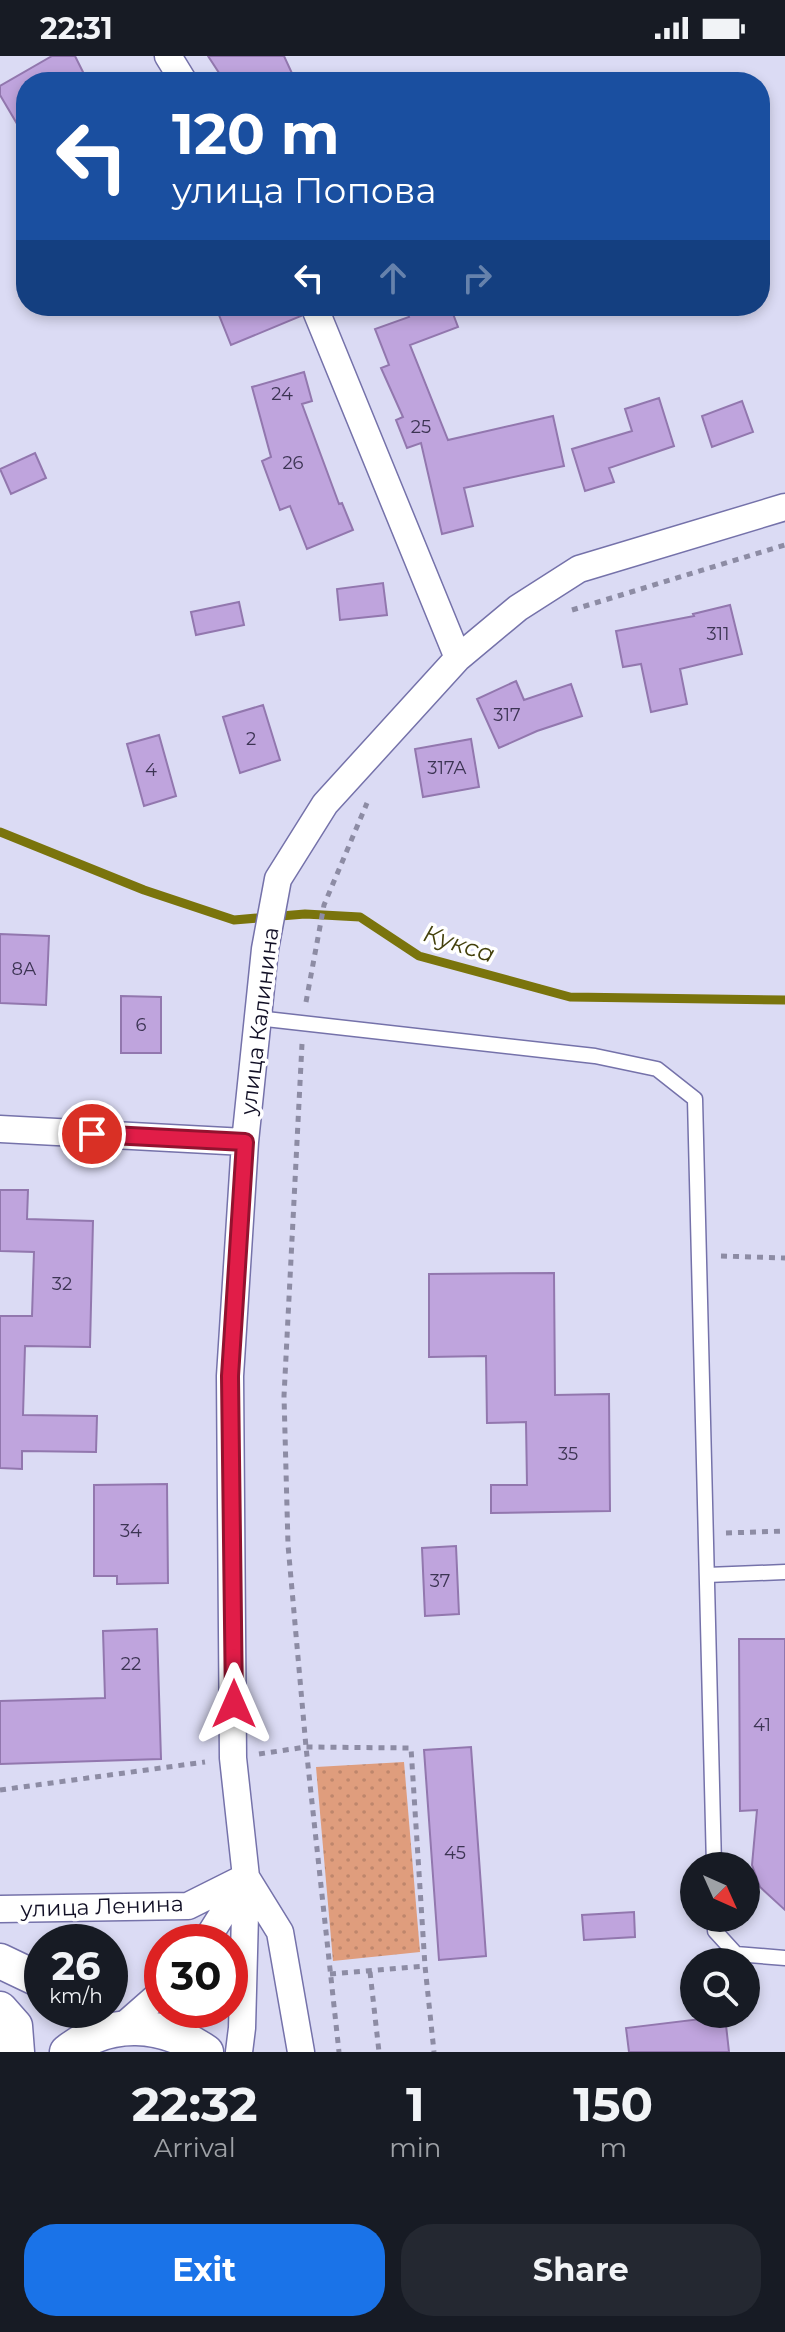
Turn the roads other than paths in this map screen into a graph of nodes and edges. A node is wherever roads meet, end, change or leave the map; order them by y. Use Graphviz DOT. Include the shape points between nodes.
graph roads {
  1 [pos="318,316"];
  2 [pos="785,507"];
  3 [pos="458,658"];
  4 [pos="257,1018"];
  5 [pos="0,1129"];
  6 [pos="245,1142"];
  7 [pos="785,1572"];
  8 [pos="707,1575"];
  9 [pos="714,1852"];
  10 [pos="246,1877"];
  11 [pos="0,1909"];
  12 [pos="216,1924"];
  13 [pos="716,1932"];
  14 [pos="785,1958"];
  15 [pos="0,1961"];
  16 [pos="24,1972"];
  17 [pos="0,2009"];
  18 [pos="128,2023"];
  19 [pos="100,2028"];
  20 [pos="17,2052"];
  21 [pos="67,2052"];
  22 [pos="206,2052"];
  23 [pos="239,2052"];
  24 [pos="301,2052"];
  1 -- 3 [label="street"];
  2 -- 3 [label="street, улица Калинина" via="579,569 518,608"];
  3 -- 4 [label="street, улица Калинина" via="325,804 278,879"];
  4 -- 6 [label="street, улица Калинина"];
  4 -- 8 [label="lane" via="595,1056 657,1069 695,1099"];
  5 -- 6 [label="street"];
  6 -- 10 [label="street, улица Калинина" via="230,1376 233,1758"];
  7 -- 8 [label="lane"];
  8 -- 9 [label="lane"];
  10 -- 11 [label="street, улица Ленина" via="188,1906"];
  10 -- 12 [label="street"];
  10 -- 23 [label="street, улица Калинина"];
  10 -- 24 [label="street, улица Калинина" via="280,1932"];
  13 -- 14 [label="lane" via="736,1954"];
  15 -- 16 [label="street"];
  17 -- 20 [label="street" via="15,2026"];
  18 -- 22 [label="street" via="186,2038"];
  19 -- 21 [label="street"];
}
